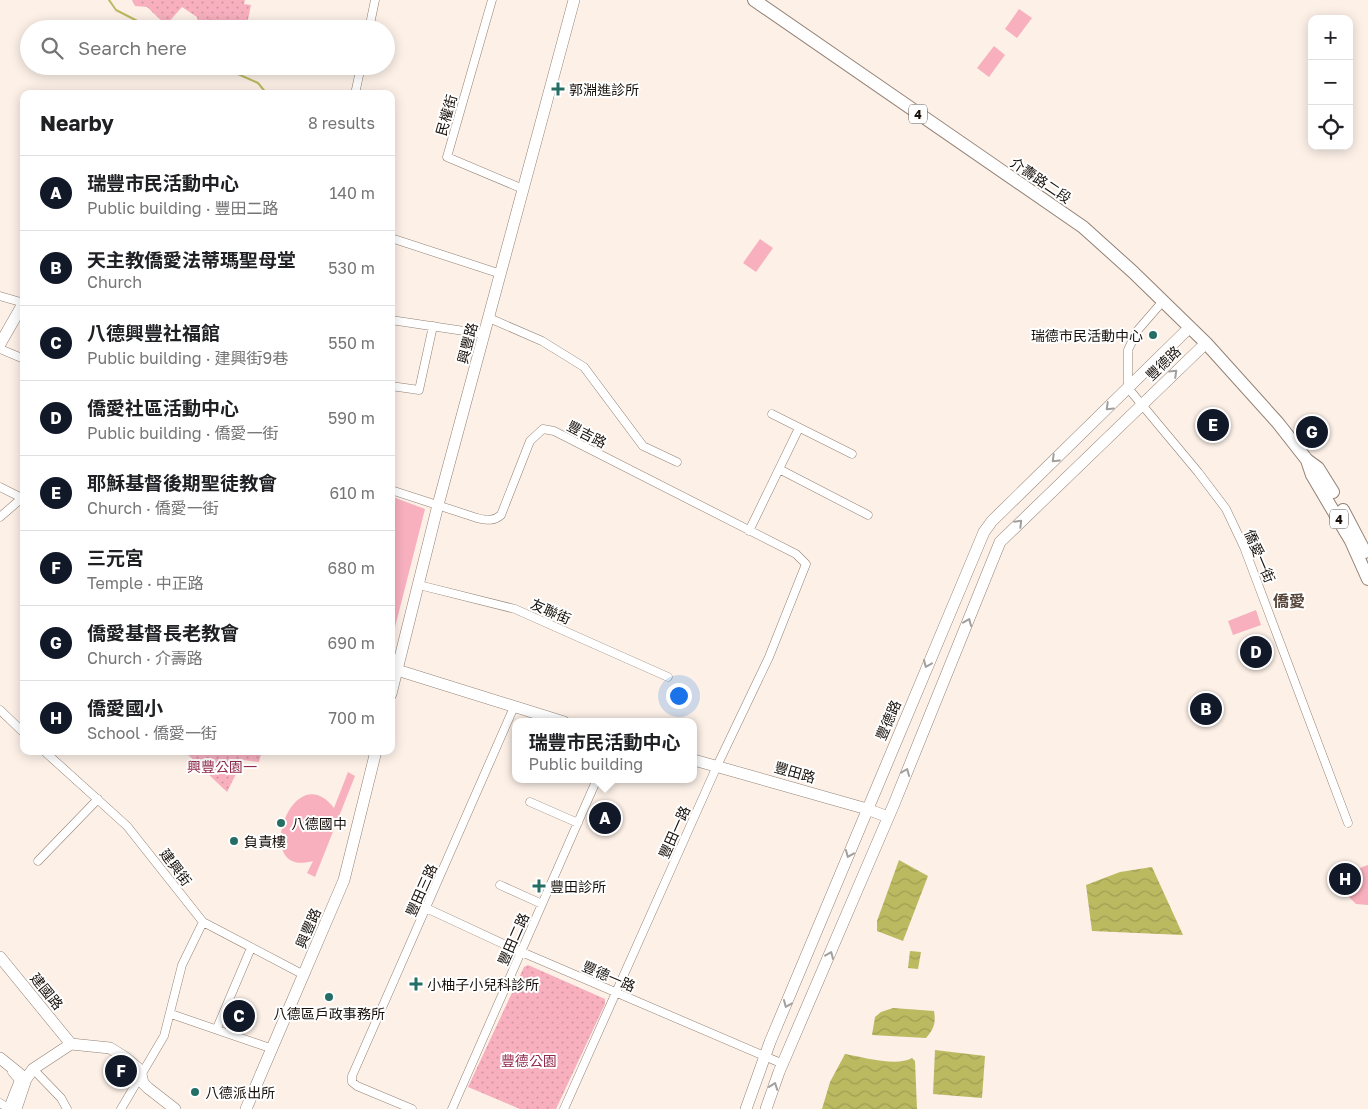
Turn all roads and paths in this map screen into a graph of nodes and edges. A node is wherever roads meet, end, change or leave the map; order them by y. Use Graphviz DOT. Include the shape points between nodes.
graph roads {
  1 [pos="375,0"];
  2 [pos="492,0"];
  3 [pos="574,0"];
  4 [pos="754,0"];
  5 [pos="371,20"];
  6 [pos="359,75"];
  7 [pos="355,90"];
  8 [pos="524,189"];
  9 [pos="395,239"];
  10 [pos="500,274"];
  11 [pos="0,296"];
  12 [pos="20,301"];
  13 [pos="1164,301"];
  14 [pos="20,309"];
  15 [pos="489,318"];
  16 [pos="395,321"];
  17 [pos="433,326"];
  18 [pos="1190,327"];
  19 [pos="484,334"];
  20 [pos="1206,343"];
  21 [pos="0,344"];
  22 [pos="0,349"];
  23 [pos="20,356"];
  24 [pos="395,387"];
  25 [pos="1128,388"];
  26 [pos="1142,404"];
  27 [pos="772,414"];
  28 [pos="799,428"];
  29 [pos="852,454"];
  30 [pos="1307,460"];
  31 [pos="677,462"];
  32 [pos="779,469"];
  33 [pos="0,487"];
  34 [pos="395,491"];
  35 [pos="20,497"];
  36 [pos="20,500"];
  37 [pos="438,506"];
  38 [pos="868,515"];
  39 [pos="0,517"];
  40 [pos="749,531"];
  41 [pos="1368,559"];
  42 [pos="806,564"];
  43 [pos="1368,580"];
  44 [pos="419,586"];
  45 [pos="395,666"];
  46 [pos="395,669"];
  47 [pos="668,676"];
  48 [pos="514,707"];
  49 [pos="0,710"];
  50 [pos="551,718"];
  51 [pos="20,729"];
  52 [pos="48,755"];
  53 [pos="375,755"];
  54 [pos="697,761"];
  55 [pos="717,766"];
  56 [pos="595,783"];
  57 [pos="98,799"];
  58 [pos="530,802"];
  59 [pos="867,809"];
  60 [pos="888,817"];
  61 [pos="578,823"];
  62 [pos="1348,823"];
  63 [pos="38,861"];
  64 [pos="500,885"];
  65 [pos="542,904"];
  66 [pos="426,908"];
  67 [pos="204,922"];
  68 [pos="251,948"];
  69 [pos="520,951"];
  70 [pos="0,956"];
  71 [pos="304,975"];
  72 [pos="616,992"];
  73 [pos="171,1014"];
  74 [pos="217,1028"];
  75 [pos="71,1044"];
  76 [pos="273,1049"];
  77 [pos="765,1056"];
  78 [pos="0,1058"];
  79 [pos="783,1064"];
  80 [pos="0,1065"];
  81 [pos="30,1074"];
  82 [pos="142,1075"];
  83 [pos="0,1103"];
  84 [pos="16,1109"];
  85 [pos="68,1109"];
  86 [pos="121,1109"];
  87 [pos="175,1109"];
  88 [pos="246,1109"];
  89 [pos="412,1109"];
  90 [pos="452,1109"];
  91 [pos="564,1109"];
  92 [pos="746,1109"];
  93 [pos="766,1109"];
  1 -- 5 [label="street"];
  2 -- 8 [label="street, 民權街" via="447,157"];
  3 -- 8 [label="main road, 興豐路"];
  4 -- 13 [label="main road, 介壽路二段 / 4" via="1083,227"];
  6 -- 7 [label="street"];
  8 -- 10 [label="main road, 興豐路"];
  9 -- 10 [label="street"];
  10 -- 15 [label="main road, 興豐路"];
  11 -- 12 [label="street"];
  13 -- 18 [label="main road, 介壽路二段 / 4"];
  13 -- 25 [label="street, 豐德路" via="1137,331 1128,350"];
  14 -- 21 [label="main road"];
  15 -- 19 [label="main road, 興豐路"];
  15 -- 31 [label="street" via="542,341 584,367 643,446"];
  16 -- 17 [label="street"];
  17 -- 19 [label="street"];
  17 -- 24 [label="street" via="419,390"];
  18 -- 20 [label="main road, 介壽路二段 / 4"];
  18 -- 25 [label="main road, 豐德路"];
  19 -- 37 [label="main road, 興豐路"];
  26 -- 20 [label="main road, 豐德路, one-way"];
  20 -- 30 [label="main road, 介壽路二段 / 4"];
  22 -- 23 [label="street"];
  25 -- 26 [label="street"];
  25 -- 59 [label="main road, 豐德路, one-way" via="984,532"];
  60 -- 26 [label="main road, 豐德路, one-way" via="1000,542"];
  26 -- 62 [label="street, 僑愛一街" via="1198,472 1229,517 1244,547"];
  27 -- 28 [label="street"];
  28 -- 29 [label="street"];
  28 -- 32 [label="street"];
  30 -- 41 [label="main road, 4" via="1318,468"];
  30 -- 43 [label="main road, 4" via="1312,475 1351,541"];
  32 -- 38 [label="street"];
  32 -- 40 [label="street"];
  33 -- 35 [label="street"];
  34 -- 37 [label="street, 豐吉路"];
  36 -- 39 [label="street"];
  37 -- 40 [label="street, 豐吉路" via="487,521 496,519 501,515 530,440 543,429 554,431"];
  37 -- 44 [label="main road, 興豐路"];
  40 -- 42 [label="street, 豐吉路" via="796,554"];
  42 -- 55 [label="street, 豐田一路" via="769,657"];
  44 -- 45 [label="main road, 興豐路"];
  44 -- 47 [label="street, 友聯街" via="515,609"];
  46 -- 48 [label="main road"];
  48 -- 50 [label="main road"];
  48 -- 66 [label="street, 豐田三路"];
  49 -- 51 [label="street"];
  52 -- 57 [label="street, 建興街"];
  53 -- 71 [label="main road, 興豐路" via="344,880"];
  54 -- 55 [label="main road, 豐田路"];
  55 -- 59 [label="main road, 豐田路"];
  55 -- 72 [label="street, 豐田一路"];
  56 -- 61 [label="street, 豐田二路"];
  57 -- 63 [label="street"];
  57 -- 67 [label="street, 建興街" via="127,826"];
  58 -- 61 [label="street"];
  59 -- 60 [label="main road, 豐田路"];
  59 -- 77 [label="main road, 豐德路, one-way"];
  79 -- 60 [label="main road, 豐德路, one-way"];
  61 -- 65 [label="street, 豐田二路"];
  64 -- 65 [label="street"];
  65 -- 69 [label="street, 豐田二路"];
  66 -- 69 [label="street, 豐德一路"];
  66 -- 89 [label="street, 豐田三路" via="352,1076 354,1083"];
  67 -- 68 [label="street, 建興街"];
  67 -- 73 [label="street" via="182,965"];
  68 -- 71 [label="street, 建興街"];
  68 -- 74 [label="street"];
  69 -- 72 [label="street, 豐德一路"];
  69 -- 90 [label="street, 豐田二路"];
  70 -- 75 [label="main road, 建國路"];
  71 -- 76 [label="main road, 興豐路"];
  72 -- 77 [label="street, 豐德一路"];
  72 -- 91 [label="street, 豐田一路"];
  73 -- 74 [label="street"];
  73 -- 82 [label="street" via="164,1036"];
  74 -- 76 [label="street"];
  75 -- 81 [label="main road"];
  75 -- 82 [label="main road" via="110,1048"];
  76 -- 88 [label="main road, 興豐路"];
  77 -- 79 [label="street, 豐德一路"];
  77 -- 92 [label="main road, 豐德路"];
  78 -- 81 [label="main road"];
  93 -- 79 [label="main road, 豐德路, one-way"];
  80 -- 83 [label="street" via="19,1080 8,1108"];
  81 -- 84 [label="main road"];
  81 -- 85 [label="street" via="61,1098"];
  82 -- 86 [label="street"];
  82 -- 87 [label="main road" via="143,1083"];
}
